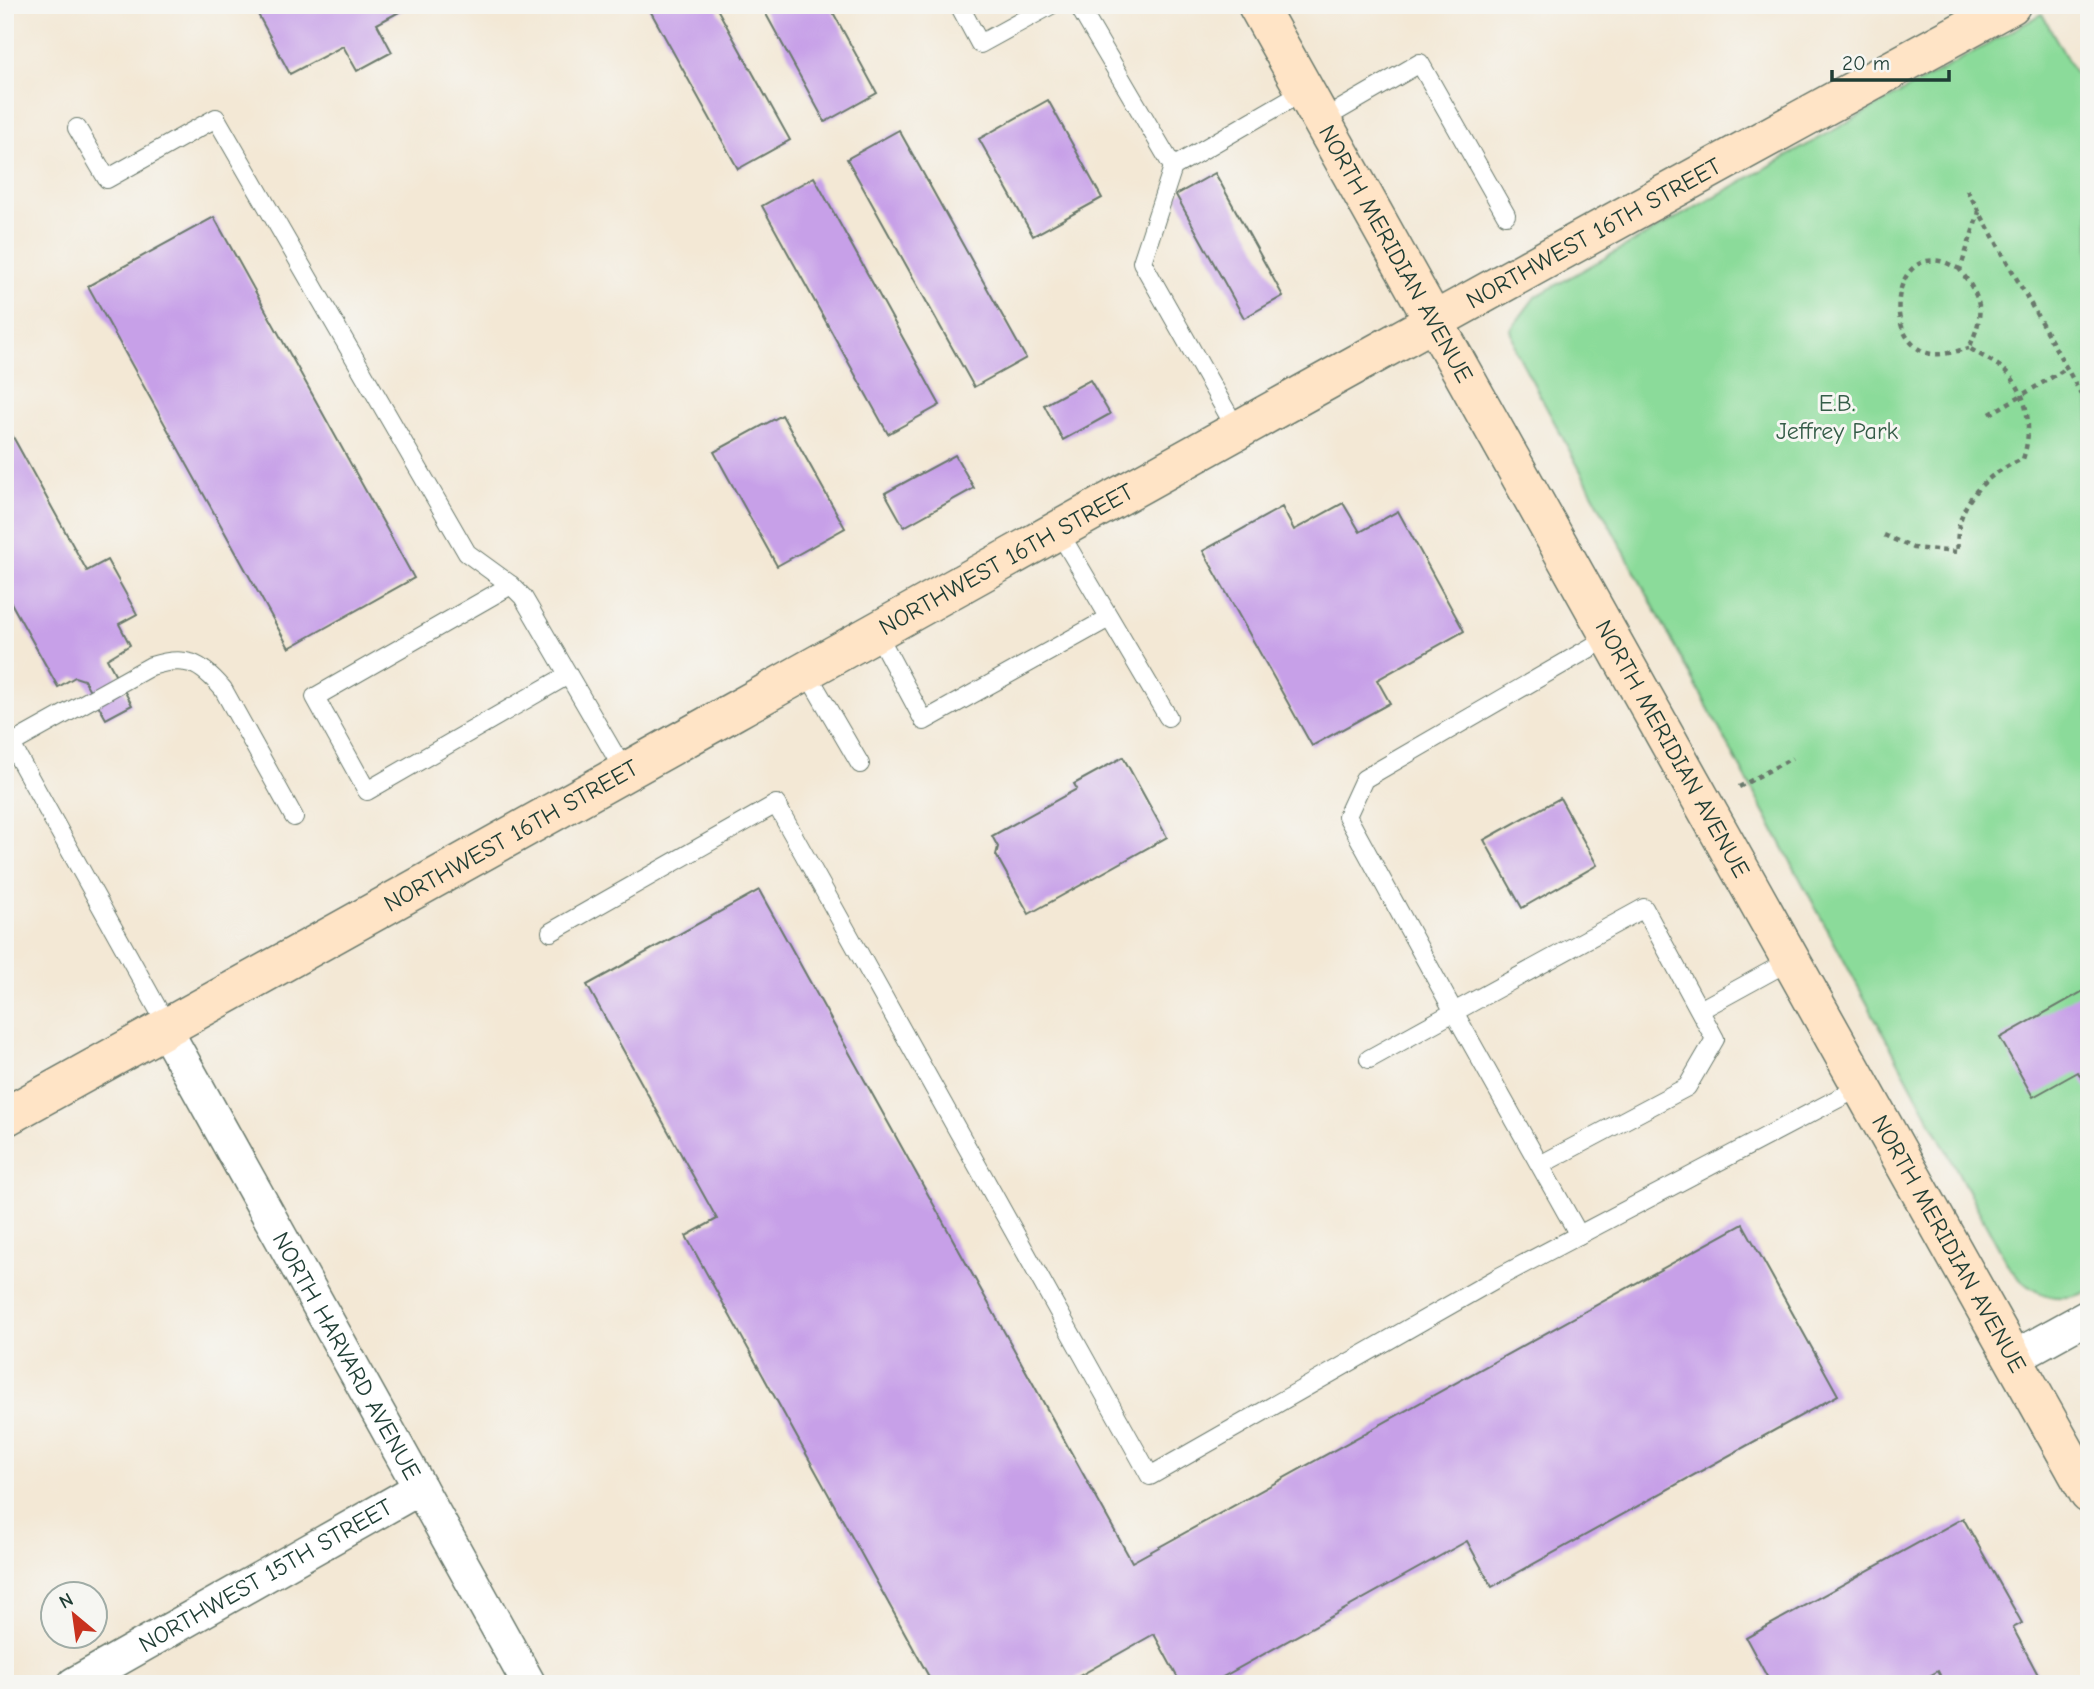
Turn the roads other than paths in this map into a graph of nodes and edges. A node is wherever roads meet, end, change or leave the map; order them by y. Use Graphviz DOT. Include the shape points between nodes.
graph roads {
  1 [pos="959,5"];
  2 [pos="1051,5"];
  3 [pos="1078,5"];
  4 [pos="1257,5"];
  5 [pos="2011,5"];
  6 [pos="1313,105"];
  7 [pos="77,128"];
  8 [pos="1172,167"];
  9 [pos="1506,215"];
  10 [pos="1434,322"];
  11 [pos="1238,432"];
  12 [pos="1059,532"];
  13 [pos="511,585"];
  14 [pos="1110,618"];
  15 [pos="877,633"];
  16 [pos="1609,636"];
  17 [pos="807,673"];
  18 [pos="568,675"];
  19 [pos="1168,718"];
  20 [pos="860,764"];
  21 [pos="626,774"];
  22 [pos="294,817"];
  23 [pos="551,932"];
  24 [pos="1791,960"];
  25 [pos="1700,1010"];
  26 [pos="1454,1012"];
  27 [pos="167,1028"];
  28 [pos="1369,1059"];
  29 [pos="1862,1086"];
  30 [pos="5,1117"];
  31 [pos="1540,1165"];
  32 [pos="1578,1235"];
  33 [pos="2089,1316"];
  34 [pos="2013,1358"];
  35 [pos="420,1488"];
  36 [pos="2089,1494"];
  37 [pos="74,1684"];
  38 [pos="529,1684"];
  1 -- 2 [label="lane" via="980,44"];
  3 -- 8 [label="lane"];
  4 -- 6 [label="street, NORTH MERIDIAN AVENUE"];
  5 -- 10 [label="street, NORTHWEST 16TH STREET"];
  6 -- 8 [label="lane"];
  6 -- 9 [label="lane" via="1420,63"];
  6 -- 10 [label="street, NORTH MERIDIAN AVENUE"];
  7 -- 13 [label="lane" via="107,180 216,118 467,553"];
  8 -- 11 [label="lane" via="1142,262"];
  10 -- 11 [label="street, NORTHWEST 16TH STREET"];
  10 -- 16 [label="street, NORTH MERIDIAN AVENUE"];
  11 -- 12 [label="street, NORTHWEST 16TH STREET"];
  12 -- 14 [label="lane"];
  12 -- 15 [label="street, NORTHWEST 16TH STREET"];
  13 -- 18 [label="lane" via="523,597"];
  13 -- 18 [label="lane" via="314,697 367,791"];
  14 -- 15 [label="lane" via="924,721"];
  14 -- 19 [label="lane"];
  15 -- 17 [label="street, NORTHWEST 16TH STREET"];
  16 -- 24 [label="street, NORTH MERIDIAN AVENUE"];
  16 -- 26 [label="lane" via="1364,779 1347,816"];
  17 -- 20 [label="lane"];
  17 -- 21 [label="street, NORTHWEST 16TH STREET"];
  18 -- 21 [label="lane"];
  21 -- 27 [label="street, NORTHWEST 16TH STREET"];
  22 -- 27 [label="lane" via="223,690 192,662 170,660 151,666 11,744"];
  23 -- 32 [label="lane" via="776,804 1150,1476"];
  24 -- 25 [label="lane"];
  24 -- 29 [label="street, NORTH MERIDIAN AVENUE"];
  25 -- 26 [label="lane" via="1644,908"];
  25 -- 31 [label="lane" via="1715,1039 1688,1087"];
  26 -- 28 [label="lane"];
  26 -- 31 [label="lane"];
  27 -- 30 [label="street, NORTHWEST 16TH STREET"];
  27 -- 35 [label="street, NORTH HARVARD AVENUE"];
  29 -- 32 [label="lane"];
  29 -- 34 [label="street, NORTH MERIDIAN AVENUE"];
  31 -- 32 [label="lane"];
  33 -- 34 [label="street"];
  34 -- 36 [label="street, NORTH MERIDIAN AVENUE"];
  35 -- 37 [label="street, NORTHWEST 15TH STREET"];
  35 -- 38 [label="street, NORTH HARVARD AVENUE"];
}
